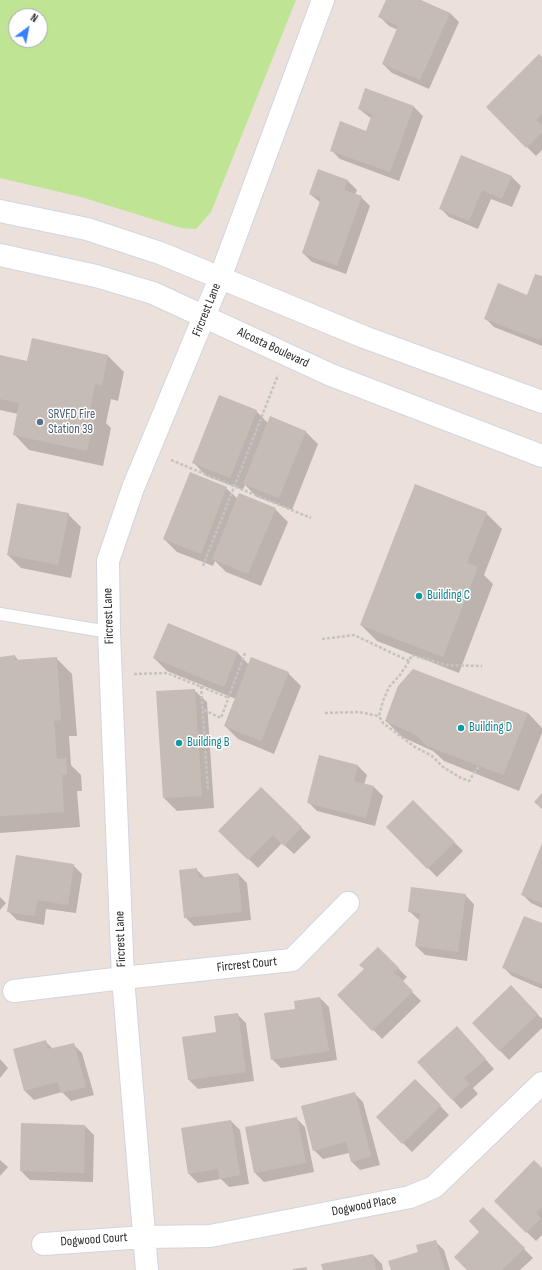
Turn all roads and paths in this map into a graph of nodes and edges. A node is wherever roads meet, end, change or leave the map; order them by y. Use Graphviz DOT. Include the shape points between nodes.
graph roads {
  1 [pos="323,0"];
  2 [pos="0,211"];
  3 [pos="0,255"];
  4 [pos="220,278"];
  5 [pos="204,316"];
  6 [pos="286,354"];
  7 [pos="542,402"];
  8 [pos="148,451"];
  9 [pos="542,456"];
  10 [pos="235,486"];
  11 [pos="311,518"];
  12 [pos="203,566"];
  13 [pos="0,614"];
  14 [pos="109,632"];
  15 [pos="322,639"];
  16 [pos="245,653"];
  17 [pos="409,661"];
  18 [pos="482,666"];
  19 [pos="111,676"];
  20 [pos="201,686"];
  21 [pos="229,698"];
  22 [pos="204,710"];
  23 [pos="325,713"];
  24 [pos="379,716"];
  25 [pos="478,766"];
  26 [pos="208,790"];
  27 [pos="348,903"];
  28 [pos="123,978"];
  29 [pos="14,992"];
  30 [pos="542,1083"];
  31 [pos="145,1237"];
  32 [pos="43,1244"];
  33 [pos="147,1270"];
  1 -- 4 [label="street, Fircrest Lane"];
  2 -- 4 [label="street" via="87,229 160,253"];
  3 -- 5 [label="street, Alcosta Boulevard" via="96,276 153,293"];
  4 -- 5 [label="street, Fircrest Lane"];
  4 -- 7 [label="street" via="364,337"];
  5 -- 6 [label="street, Alcosta Boulevard"];
  5 -- 8 [label="street, Fircrest Lane"];
  6 -- 9 [label="street, Alcosta Boulevard" via="330,375"];
  6 -- 10 [label="path"];
  8 -- 10 [label="path"];
  8 -- 14 [label="street, Fircrest Lane" via="108,561"];
  10 -- 11 [label="path"];
  10 -- 12 [label="path"];
  13 -- 14 [label="lane"];
  14 -- 19 [label="street, Fircrest Lane"];
  15 -- 17 [label="path" via="354,635"];
  16 -- 21 [label="path"];
  17 -- 18 [label="path" via="412,654 446,665"];
  17 -- 24 [label="path" via="389,687"];
  19 -- 20 [label="path" via="167,673"];
  19 -- 28 [label="street, Fircrest Lane"];
  20 -- 21 [label="path"];
  20 -- 22 [label="path"];
  21 -- 22 [label="path" via="221,718"];
  22 -- 26 [label="path"];
  23 -- 24 [label="path" via="359,712"];
  24 -- 25 [label="path" via="383,723 461,778 469,781"];
  27 -- 28 [label="street, Fircrest Court" via="292,960"];
  28 -- 29 [label="street, Fircrest Court"];
  28 -- 31 [label="street, Fircrest Lane"];
  30 -- 31 [label="street, Dogwood Place" via="434,1187 410,1197 210,1236"];
  31 -- 32 [label="street, Dogwood Court"];
  31 -- 33 [label="street, Fircrest Lane"];
}
